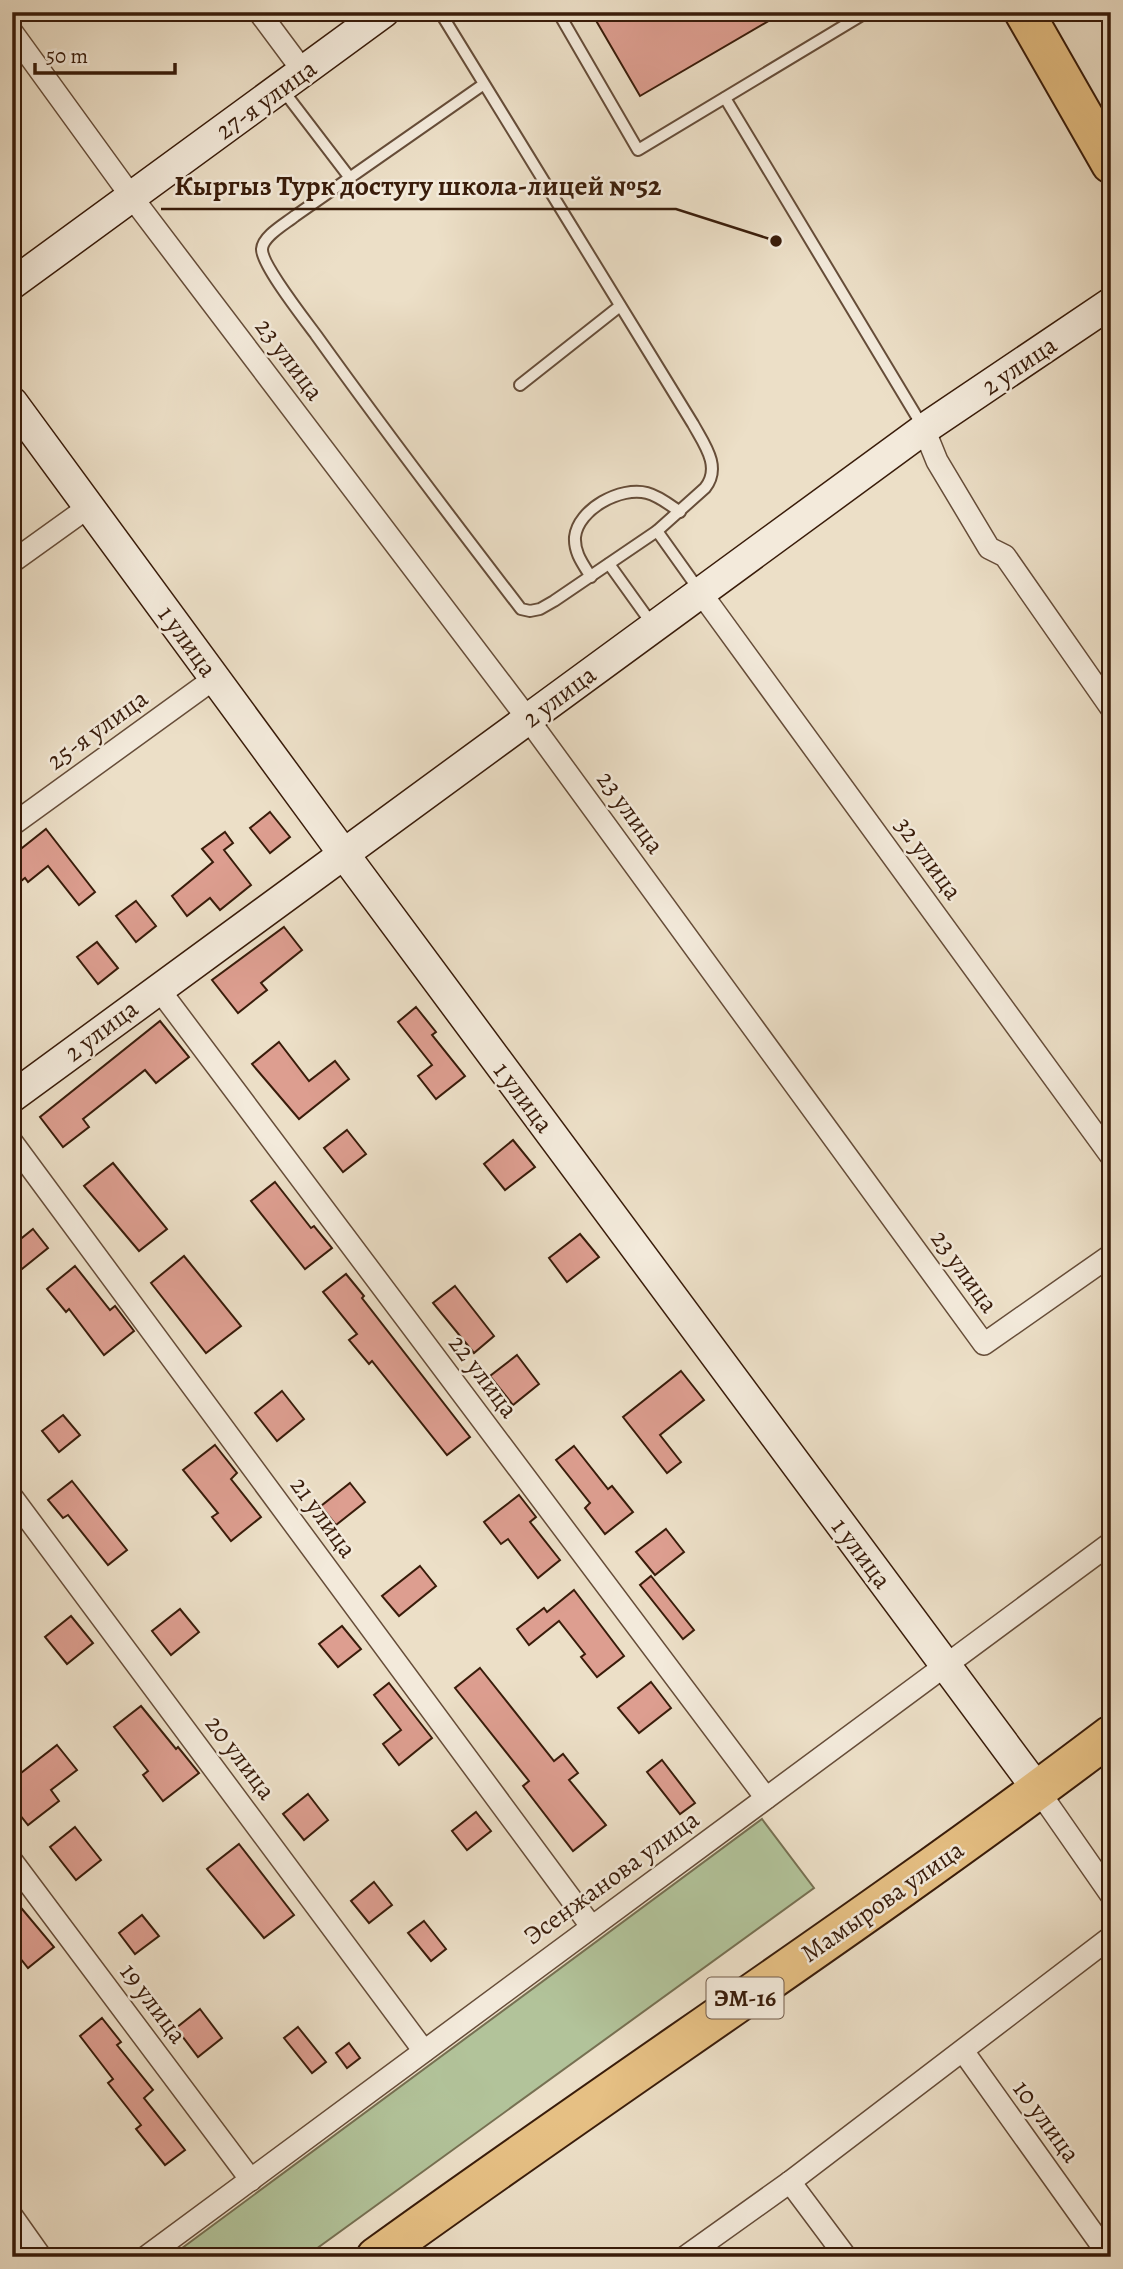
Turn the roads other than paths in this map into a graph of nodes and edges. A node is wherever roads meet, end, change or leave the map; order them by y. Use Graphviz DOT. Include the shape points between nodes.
graph roads {
  1 [pos="259,12"];
  2 [pos="384,12"];
  3 [pos="440,12"];
  4 [pos="558,12"];
  5 [pos="1024,12"];
  6 [pos="862,14"];
  7 [pos="12,32"];
  8 [pos="292,80"];
  9 [pos="484,84"];
  10 [pos="725,98"];
  11 [pos="1111,164"];
  12 [pos="350,178"];
  13 [pos="131,196"];
  14 [pos="12,284"];
  15 [pos="1111,303"];
  16 [pos="620,306"];
  17 [pos="520,385"];
  18 [pos="12,402"];
  19 [pos="924,429"];
  20 [pos="89,506"];
  21 [pos="680,512"];
  22 [pos="657,531"];
  23 [pos="12,562"];
  24 [pos="609,564"];
  25 [pos="591,577"];
  26 [pos="701,593"];
  27 [pos="653,626"];
  28 [pos="215,678"];
  29 [pos="1111,708"];
  30 [pos="528,719"];
  31 [pos="12,825"];
  32 [pos="343,853"];
  33 [pos="158,988"];
  34 [pos="12,1097"];
  35 [pos="12,1142"];
  36 [pos="1111,1156"];
  37 [pos="1111,1255"];
  38 [pos="12,1497"];
  39 [pos="1111,1544"];
  40 [pos="945,1665"];
  41 [pos="1111,1735"];
  42 [pos="1038,1790"];
  43 [pos="766,1798"];
  44 [pos="12,1861"];
  45 [pos="1111,1895"];
  46 [pos="591,1926"];
  47 [pos="1111,1937"];
  48 [pos="424,2051"];
  49 [pos="963,2051"];
  50 [pos="251,2180"];
  51 [pos="790,2182"];
  52 [pos="12,2216"];
  53 [pos="41,2257"];
  54 [pos="146,2257"];
  55 [pos="376,2257"];
  56 [pos="685,2257"];
  57 [pos="846,2257"];
  58 [pos="1110,2257"];
  1 -- 8 [label="street"];
  2 -- 8 [label="street, 27-я улица"];
  3 -- 9 [label="lane"];
  4 -- 10 [label="lane" via="638,150"];
  5 -- 11 [label="highway"];
  6 -- 10 [label="lane"];
  7 -- 13 [label="street, 23 улица"];
  8 -- 12 [label="lane"];
  8 -- 13 [label="street, 27-я улица"];
  9 -- 12 [label="lane"];
  9 -- 16 [label="lane"];
  10 -- 19 [label="lane"];
  12 -- 25 [label="lane" via="266,239 263,255 278,281 521,609 540,609"];
  13 -- 14 [label="street, 27-я улица"];
  13 -- 30 [label="street, 23 улица"];
  15 -- 19 [label="street, 2 улица"];
  16 -- 17 [label="lane"];
  16 -- 21 [label="lane" via="693,424 713,466 711,480"];
  18 -- 20 [label="street, 1 улица"];
  19 -- 26 [label="street, 2 улица"];
  19 -- 29 [label="street" via="937,461 989,548 1005,556"];
  20 -- 23 [label="street"];
  20 -- 28 [label="street, 1 улица"];
  21 -- 22 [label="lane"];
  21 -- 25 [label="lane" via="652,495 635,492 599,504 581,521 575,536 576,552"];
  22 -- 24 [label="lane"];
  22 -- 26 [label="lane"];
  24 -- 25 [label="lane"];
  24 -- 27 [label="lane"];
  26 -- 27 [label="street, 2 улица"];
  26 -- 36 [label="street, 32 улица"];
  27 -- 30 [label="street, 2 улица"];
  28 -- 31 [label="street, 25-я улица"];
  28 -- 32 [label="street, 1 улица"];
  30 -- 32 [label="street, 2 улица"];
  30 -- 37 [label="street, 23 улица" via="984,1344"];
  32 -- 33 [label="street, 2 улица"];
  32 -- 40 [label="street, 1 улица"];
  33 -- 34 [label="street, 2 улица"];
  33 -- 43 [label="street, 22 улица"];
  35 -- 46 [label="street, 21 улица"];
  38 -- 48 [label="street, 20 улица"];
  39 -- 40 [label="street, Эсенжанова улица"];
  40 -- 42 [label="street, 1 улица"];
  40 -- 43 [label="street, Эсенжанова улица"];
  41 -- 42 [label="highway, Мамырова улица / ЭМ-16"];
  42 -- 45 [label="street"];
  42 -- 55 [label="highway, Мамырова улица / ЭМ-16"];
  43 -- 46 [label="street, Эсенжанова улица"];
  44 -- 50 [label="street, 19 улица"];
  46 -- 48 [label="street, Эсенжанова улица"];
  47 -- 49 [label="street"];
  48 -- 50 [label="street, Эсенжанова улица"];
  49 -- 51 [label="street"];
  49 -- 58 [label="street, 10 улица"];
  50 -- 54 [label="street, Эсенжанова улица"];
  51 -- 56 [label="street"];
  51 -- 57 [label="street"];
  52 -- 53 [label="street"];
}
